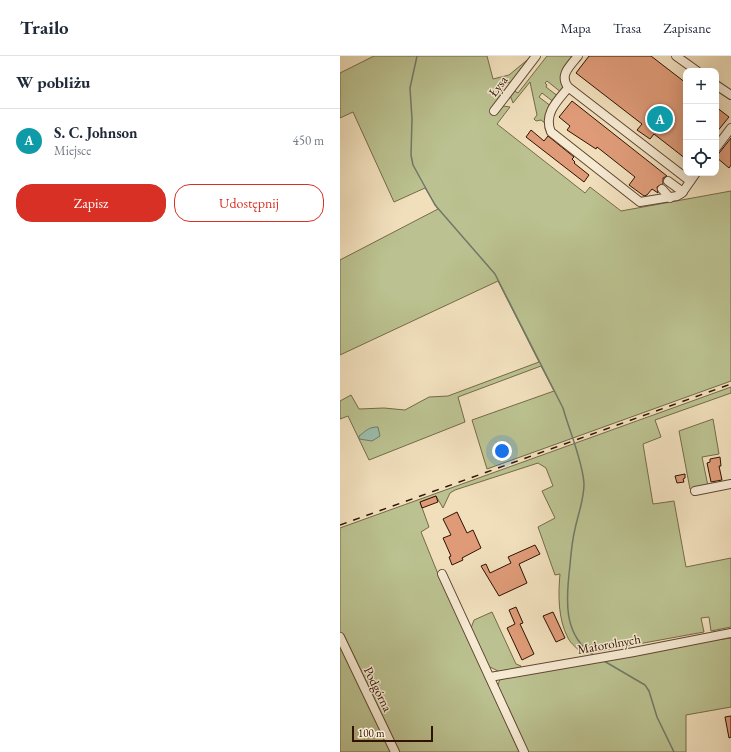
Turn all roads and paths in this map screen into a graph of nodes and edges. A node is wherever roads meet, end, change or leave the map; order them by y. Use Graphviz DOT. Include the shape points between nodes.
graph roads {
  1 [pos="536,56"];
  2 [pos="578,56"];
  3 [pos="676,56"];
  4 [pos="693,68"];
  5 [pos="719,86"];
  6 [pos="568,88"];
  7 [pos="731,95"];
  8 [pos="494,111"];
  9 [pos="731,128"];
  10 [pos="719,144"];
  11 [pos="694,176"];
  12 [pos="668,181"];
  13 [pos="690,181"];
  14 [pos="662,189"];
  15 [pos="683,192"];
  16 [pos="670,198"];
  17 [pos="731,484"];
  18 [pos="695,491"];
  19 [pos="442,574"];
  20 [pos="731,633"];
  21 [pos="340,637"];
  22 [pos="490,677"];
  23 [pos="395,752"];
  24 [pos="524,752"];
  1 -- 8 [label="street, Łysa"];
  2 -- 6 [label="street" via="564,75 564,82"];
  3 -- 4 [label="street"];
  5 -- 7 [label="street"];
  6 -- 13 [label="street"];
  6 -- 16 [label="street" via="550,112 548,124 551,132 640,202"];
  9 -- 10 [label="street"];
  11 -- 13 [label="street"];
  12 -- 15 [label="street"];
  13 -- 15 [label="street"];
  14 -- 16 [label="street"];
  15 -- 16 [label="street"];
  17 -- 18 [label="street"];
  19 -- 22 [label="street"];
  20 -- 22 [label="street, Małorolnych"];
  21 -- 23 [label="street, Podgórna"];
  22 -- 24 [label="street"];
}
